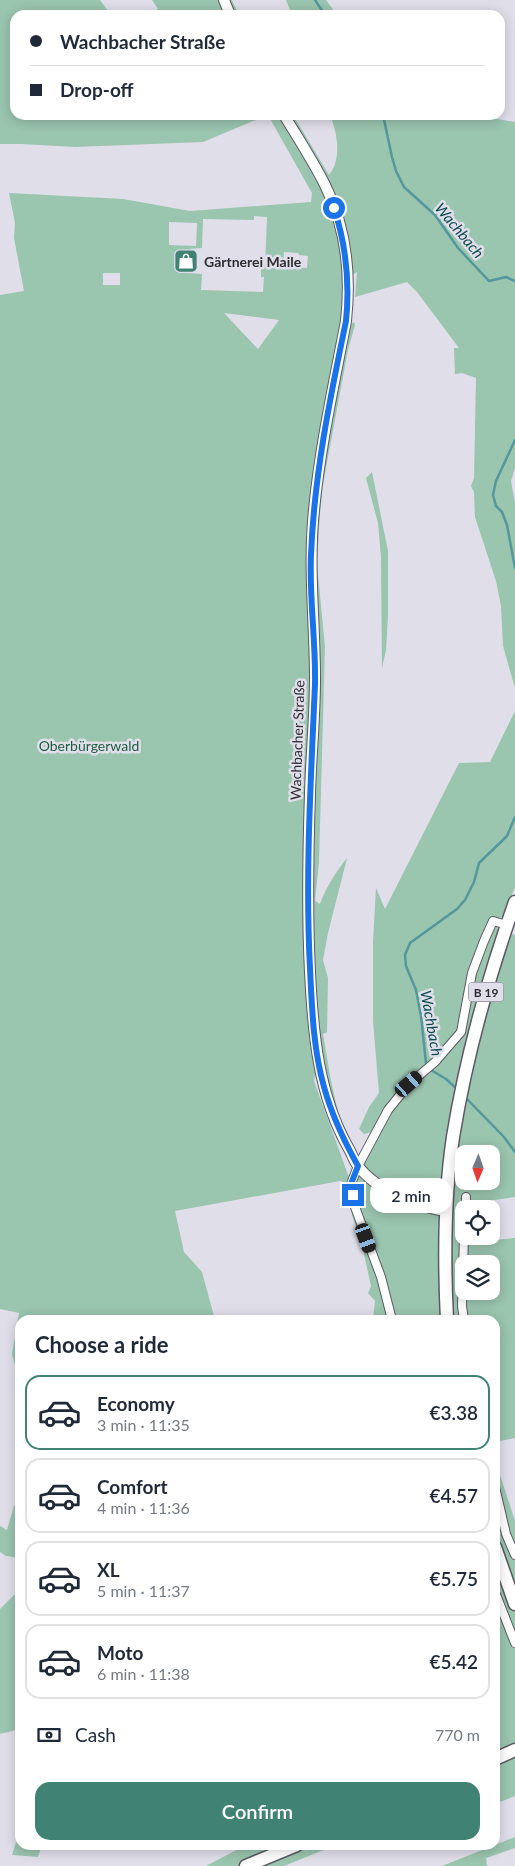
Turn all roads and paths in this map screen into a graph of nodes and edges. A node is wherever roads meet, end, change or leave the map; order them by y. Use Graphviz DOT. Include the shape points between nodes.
graph roads {
  1 [pos="287,120"];
  2 [pos="515,902"];
  3 [pos="507,925"];
  4 [pos="358,1166"];
  5 [pos="446,1211"];
  6 [pos="464,1245"];
  7 [pos="391,1315"];
  8 [pos="447,1315"];
  9 [pos="463,1315"];
  10 [pos="500,1508"];
  11 [pos="515,1555"];
  12 [pos="500,1562"];
  13 [pos="515,1604"];
  14 [pos="500,1605"];
  15 [pos="515,1643"];
  16 [pos="515,1750"];
  17 [pos="500,1757"];
  18 [pos="285,1850"];
  19 [pos="246,1866"];
  1 -- 4 [label="street, Wachbacher Straße" via="317,169 333,204 342,234 348,277 346,321 318,479 311,557 315,681 308,890 312,1010 317,1056 333,1116"];
  2 -- 3 [label="main road, B 19"];
  3 -- 4 [label="street" via="494,921 484,941 472,973 460,1032 388,1110"];
  3 -- 5 [label="main road, B 19" via="475,1031 463,1084 453,1138"];
  4 -- 5 [label="street, Wachbacher Straße" via="373,1180 409,1202"];
  4 -- 7 [label="street" via="351,1184 355,1207 381,1277"];
  5 -- 8 [label="main road, B 19"];
  6 -- 9 [label="street"];
  10 -- 11 [label="street"];
  12 -- 13 [label="main road"];
  14 -- 15 [label="street"];
  16 -- 17 [label="main road"];
  18 -- 19 [label="main road"];
}
